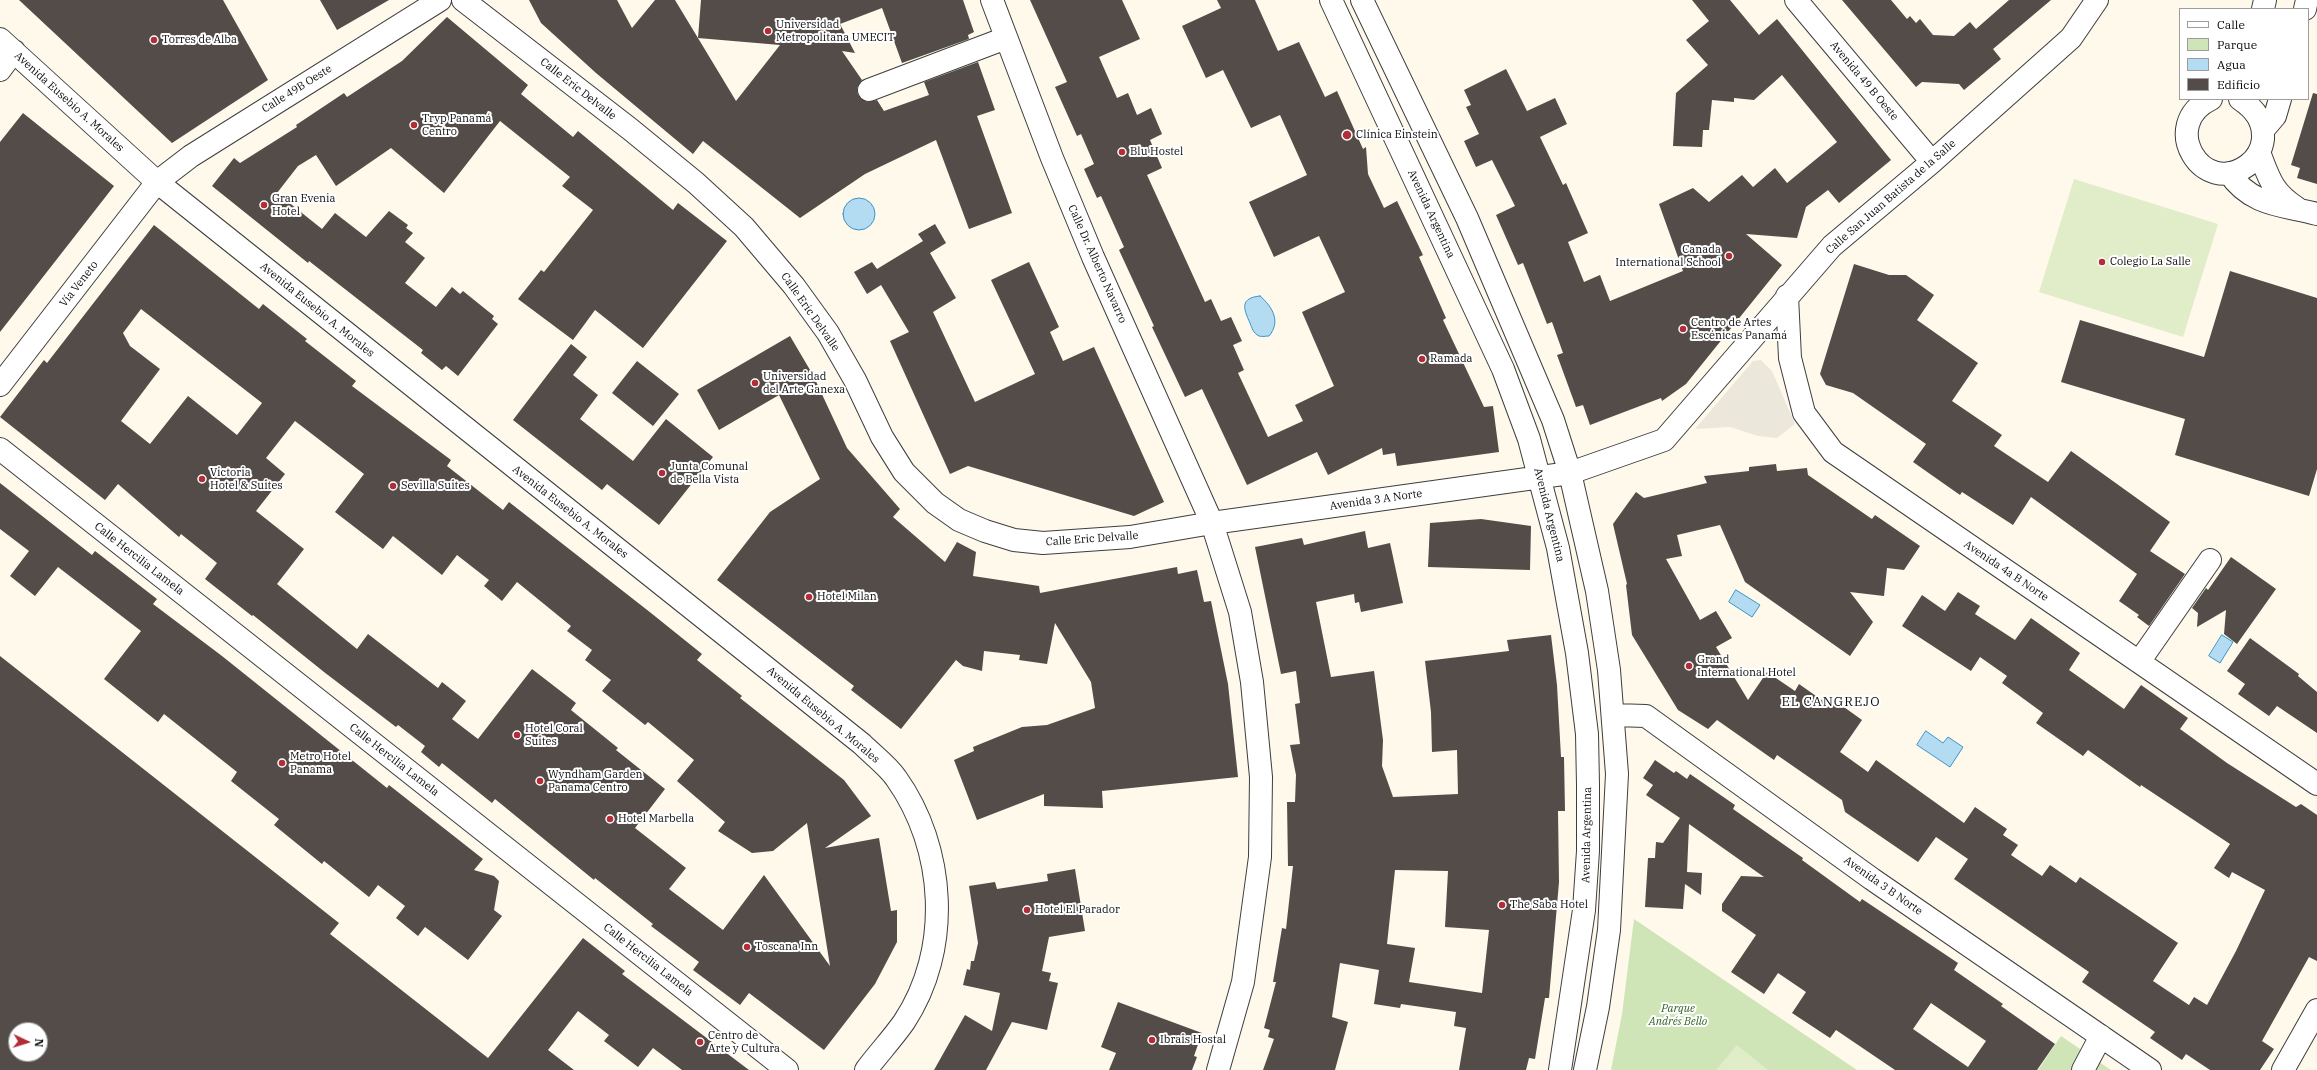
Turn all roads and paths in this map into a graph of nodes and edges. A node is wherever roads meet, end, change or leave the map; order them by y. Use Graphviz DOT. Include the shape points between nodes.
graph roads {
  1 [pos="440,0"];
  2 [pos="463,0"];
  3 [pos="992,0"];
  4 [pos="1331,0"];
  5 [pos="1362,0"];
  6 [pos="1796,0"];
  7 [pos="2097,0"];
  8 [pos="1006,38"];
  9 [pos="7,45"];
  10 [pos="1391,62"];
  11 [pos="0,70"];
  12 [pos="1365,74"];
  13 [pos="869,90"];
  14 [pos="2209,100"];
  15 [pos="2242,100"];
  16 [pos="2280,100"];
  17 [pos="1410,103"];
  18 [pos="1382,110"];
  19 [pos="2263,130"];
  20 [pos="2259,152"];
  21 [pos="1932,162"];
  22 [pos="2229,173"];
  23 [pos="157,182"];
  24 [pos="2307,211"];
  25 [pos="1787,296"];
  26 [pos="1754,336"];
  27 [pos="1790,354"];
  28 [pos="0,385"];
  29 [pos="1664,440"];
  30 [pos="0,450"];
  31 [pos="1570,473"];
  32 [pos="1540,478"];
  33 [pos="1212,523"];
  34 [pos="2210,560"];
  35 [pos="2139,662"];
  36 [pos="1612,690"];
  37 [pos="1582,693"];
  38 [pos="1614,715"];
  39 [pos="2317,784"];
  40 [pos="2317,1010"];
  41 [pos="2101,1036"];
  42 [pos="787,1070"];
  43 [pos="866,1070"];
  44 [pos="1218,1070"];
  45 [pos="1560,1070"];
  46 [pos="1585,1070"];
  47 [pos="2083,1070"];
  48 [pos="2150,1070"];
  49 [pos="2284,1070"];
  1 -- 23 [label="street, Calle 49B Oeste" via="191,156"];
  2 -- 33 [label="street, Calle Eric Delvalle" via="630,129 696,183 744,227 794,286 828,333 855,380 882,437 904,472 935,503 959,520 1014,540 1043,543 1130,537"];
  3 -- 8 [label="street, Calle Dr. Alberto Navarro"];
  4 -- 12 [label="street, Avenida Argentina"];
  5 -- 10 [label="street"];
  6 -- 21 [label="street, Avenida 49 B Oeste"];
  7 -- 21 [label="street, Calle San Juan Batista de la Salle" via="2071,38"];
  8 -- 13 [label="street"];
  8 -- 33 [label="street, Calle Dr. Alberto Navarro" via="1093,257"];
  9 -- 11 [label="street"];
  9 -- 23 [label="street, Avenida Eusebio A. Morales"];
  10 -- 12 [label="street" via="1389,71 1383,77 1375,79"];
  10 -- 17 [label="street"];
  12 -- 18 [label="street, Avenida Argentina"];
  14 -- 22 [label="street" via="2194,112 2188,124 2186,136 2189,149 2195,160 2205,168 2217,173"];
  15 -- 19 [label="street" via="2251,106 2259,117"];
  16 -- 19 [label="street" via="2275,116"];
  17 -- 18 [label="street" via="1402,98 1393,98"];
  17 -- 31 [label="street" via="1467,218 1510,314 1553,420"];
  18 -- 32 [label="street, Avenida Argentina" via="1503,369 1529,439"];
  19 -- 20 [label="street"];
  20 -- 22 [label="street" via="2242,170"];
  20 -- 24 [label="street" via="2281,198"];
  21 -- 25 [label="street, Calle San Juan Batista de la Salle" via="1832,246"];
  22 -- 24 [label="street" via="2236,184 2256,198 2275,206"];
  23 -- 28 [label="street, Vía Veneto"];
  23 -- 43 [label="street, Avenida Eusebio A. Morales" via="856,739 896,778 920,820 933,865 938,907 936,943 923,984 904,1022"];
  25 -- 26 [label="street, Calle San Juan Batista de la Salle"];
  25 -- 27 [label="street, Avenida 4a B Norte"];
  26 -- 27 [label="street" via="1769,335"];
  26 -- 29 [label="street, Calle San Juan Batista de la Salle"];
  27 -- 35 [label="street, Avenida 4a B Norte" via="1804,413 1833,452"];
  29 -- 31 [label="street, Avenida 3 A Norte"];
  30 -- 42 [label="street, Calle Hercilia Lamela"];
  31 -- 32 [label="street, Avenida 3 A Norte"];
  31 -- 36 [label="street" via="1597,591"];
  32 -- 33 [label="street, Avenida 3 A Norte"];
  32 -- 37 [label="street, Avenida Argentina" via="1569,602"];
  33 -- 44 [label="street, Calle Dr. Alberto Navarro" via="1240,612 1252,682 1261,778 1260,857 1250,944 1243,982"];
  34 -- 35 [label="street"];
  35 -- 39 [label="street, Avenida 4a B Norte"];
  36 -- 37 [label="street"];
  36 -- 38 [label="street"];
  37 -- 45 [label="street, Avenida Argentina" via="1587,741 1588,859 1584,910"];
  38 -- 41 [label="street, Avenida 3 B Norte" via="1646,716 1866,875"];
  38 -- 46 [label="street" via="1617,774 1609,930"];
  40 -- 49 [label="street"];
  41 -- 47 [label="street"];
  41 -- 48 [label="street, Avenida 3 B Norte"];
}
